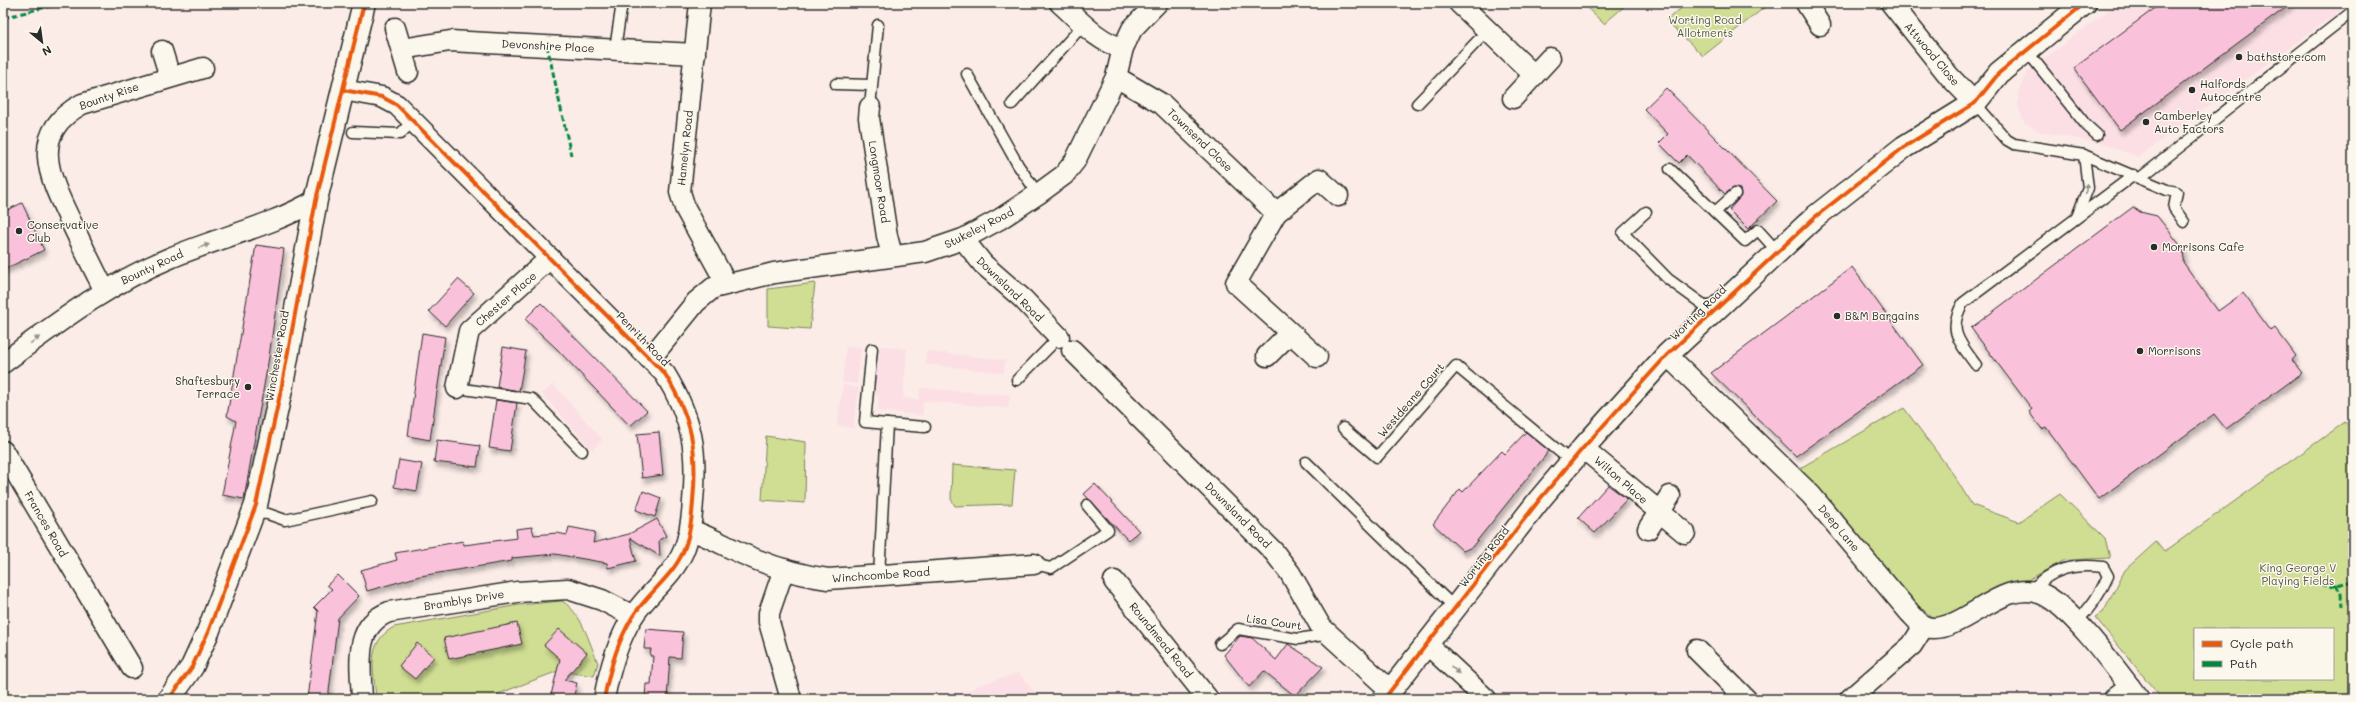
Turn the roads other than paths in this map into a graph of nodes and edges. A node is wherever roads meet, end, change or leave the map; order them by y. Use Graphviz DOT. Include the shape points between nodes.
graph roads {
  1 [pos="364,3"];
  2 [pos="622,3"];
  3 [pos="700,3"];
  4 [pos="1060,3"];
  5 [pos="1157,3"];
  6 [pos="1458,3"];
  7 [pos="1806,3"];
  8 [pos="1891,3"];
  9 [pos="2085,3"];
  10 [pos="2353,11"];
  11 [pos="1084,24"];
  12 [pos="878,25"];
  13 [pos="1820,25"];
  14 [pos="395,28"];
  15 [pos="1488,30"];
  16 [pos="1123,48"];
  17 [pos="402,49"];
  18 [pos="615,49"];
  19 [pos="2026,50"];
  20 [pos="162,51"];
  21 [pos="695,54"];
  22 [pos="1550,58"];
  23 [pos="203,68"];
  24 [pos="408,72"];
  25 [pos="967,74"];
  26 [pos="1534,75"];
  27 [pos="170,77"];
  28 [pos="1116,78"];
  29 [pos="836,84"];
  30 [pos="871,85"];
  31 [pos="343,90"];
  32 [pos="1513,98"];
  33 [pos="1975,103"];
  34 [pos="1012,104"];
  35 [pos="1417,104"];
  36 [pos="870,107"];
  37 [pos="413,121"];
  38 [pos="353,132"];
  39 [pos="2097,134"];
  40 [pos="2084,154"];
  41 [pos="1670,169"];
  42 [pos="2137,176"];
  43 [pos="1038,194"];
  44 [pos="1735,194"];
  45 [pos="1338,196"];
  46 [pos="316,200"];
  47 [pos="1646,212"];
  48 [pos="1715,212"];
  49 [pos="1276,213"];
  50 [pos="2075,221"];
  51 [pos="2184,222"];
  52 [pos="963,239"];
  53 [pos="1776,250"];
  54 [pos="892,256"];
  55 [pos="550,258"];
  56 [pos="726,283"];
  57 [pos="105,291"];
  58 [pos="1712,310"];
  59 [pos="1290,333"];
  60 [pos="1066,344"];
  61 [pos="872,349"];
  62 [pos="1667,355"];
  63 [pos="1267,356"];
  64 [pos="1317,357"];
  65 [pos="650,359"];
  66 [pos="3,363"];
  67 [pos="1976,365"];
  68 [pos="1017,380"];
  69 [pos="456,388"];
  70 [pos="887,424"];
  71 [pos="926,427"];
  72 [pos="1343,428"];
  73 [pos="3,451"];
  74 [pos="582,451"];
  75 [pos="1578,455"];
  76 [pos="1306,462"];
  77 [pos="1670,496"];
  78 [pos="372,501"];
  79 [pos="1087,505"];
  80 [pos="253,513"];
  81 [pos="1653,520"];
  82 [pos="690,530"];
  83 [pos="1685,533"];
  84 [pos="1034,564"];
  85 [pos="784,569"];
  86 [pos="879,576"];
  87 [pos="1114,581"];
  88 [pos="2030,591"];
  89 [pos="1455,608"];
  90 [pos="633,616"];
  91 [pos="2076,622"];
  92 [pos="1924,626"];
  93 [pos="1330,634"];
  94 [pos="1220,644"];
  95 [pos="1427,644"];
  96 [pos="1697,650"];
  97 [pos="132,668"];
  98 [pos="2135,693"];
  99 [pos="1387,695"];
  100 [pos="169,699"];
  101 [pos="362,699"];
  102 [pos="604,699"];
  103 [pos="791,699"];
  104 [pos="1208,699"];
  105 [pos="1486,699"];
  106 [pos="1746,699"];
  107 [pos="1850,699"];
  108 [pos="2114,699"];
  1 -- 31 [label="street, Winchester Road"];
  2 -- 18 [label="lane"];
  3 -- 21 [label="street, Hamelyn Road"];
  4 -- 11 [label="street"];
  5 -- 16 [label="street, Stukeley Road" via="1132,30"];
  6 -- 15 [label="street"];
  7 -- 13 [label="street"];
  8 -- 33 [label="street, Attwood Close" via="1949,76"];
  9 -- 19 [label="street, Worting Road"];
  10 -- 42 [label="lane"];
  11 -- 16 [label="street" via="1116,47"];
  11 -- 34 [label="lane"];
  12 -- 30 [label="lane"];
  14 -- 17 [label="street"];
  15 -- 26 [label="street"];
  15 -- 35 [label="lane"];
  16 -- 28 [label="street, Stukeley Road"];
  17 -- 18 [label="street, Devonshire Place" via="450,42"];
  17 -- 24 [label="street"];
  18 -- 21 [label="street, Devonshire Place"];
  19 -- 33 [label="street, Worting Road" via="2000,73"];
  19 -- 39 [label="lane" via="2086,125"];
  20 -- 27 [label="street"];
  21 -- 56 [label="street, Hamelyn Road" via="680,192 685,208"];
  22 -- 26 [label="street"];
  23 -- 27 [label="street, Bounty Rise"];
  25 -- 43 [label="lane" via="1018,165"];
  26 -- 32 [label="street"];
  27 -- 57 [label="street, Bounty Rise" via="82,104 70,111 52,132 47,157 53,185"];
  28 -- 43 [label="street, Stukeley Road" via="1073,165"];
  28 -- 49 [label="street, Townsend Close" via="1162,104"];
  29 -- 30 [label="lane"];
  30 -- 36 [label="lane"];
  31 -- 37 [label="street, Penrith Road" via="382,97 397,105"];
  31 -- 46 [label="street, Winchester Road"];
  33 -- 40 [label="lane" via="2007,140 2014,144"];
  33 -- 53 [label="street, Worting Road" via="1886,160"];
  36 -- 54 [label="street, Longmoor Road" via="869,118"];
  37 -- 38 [label="lane" via="400,134"];
  37 -- 55 [label="street, Penrith Road"];
  40 -- 42 [label="lane"];
  50 -- 40 [label="lane, one-way" via="2088,188"];
  41 -- 48 [label="lane"];
  42 -- 50 [label="lane"];
  42 -- 51 [label="lane" via="2177,192 2174,208"];
  43 -- 52 [label="street, Stukeley Road"];
  44 -- 48 [label="lane"];
  45 -- 49 [label="street" via="1319,179"];
  57 -- 46 [label="street, Bounty Road, one-way" via="131,275 171,257 267,224"];
  46 -- 80 [label="street, Winchester Road" via="279,397"];
  47 -- 58 [label="lane" via="1623,234 1668,279"];
  48 -- 53 [label="lane" via="1745,241 1758,230"];
  49 -- 59 [label="street" via="1236,283"];
  50 -- 67 [label="lane" via="1963,304 1956,315 1954,328 1962,347"];
  52 -- 54 [label="street, Stukeley Road" via="925,252"];
  52 -- 60 [label="street, Downsland Road" via="983,264 1023,299"];
  53 -- 58 [label="street, Worting Road"];
  54 -- 56 [label="street, Stukeley Road" via="774,273"];
  55 -- 65 [label="street, Penrith Road"];
  55 -- 69 [label="street, Chester Place" via="469,331"];
  56 -- 65 [label="street, Stukeley Road" via="713,288 696,302"];
  66 -- 57 [label="street, Bounty Road, one-way"];
  58 -- 62 [label="street, Worting Road"];
  59 -- 63 [label="street"];
  59 -- 64 [label="street"];
  60 -- 68 [label="lane"];
  60 -- 93 [label="street, Downsland Road" via="1274,552 1290,573 1321,627"];
  61 -- 70 [label="lane" via="865,422"];
  62 -- 75 [label="street, Worting Road"];
  62 -- 92 [label="street, Deep Lane" via="1811,495 1910,613"];
  65 -- 82 [label="street, Penrith Road" via="665,374 678,396 692,433 695,479"];
  69 -- 74 [label="lane" via="532,399"];
  70 -- 71 [label="lane"];
  70 -- 86 [label="lane"];
  72 -- 75 [label="lane, Westdeane Court" via="1376,457 1456,366"];
  73 -- 97 [label="street, Frances Road"];
  75 -- 81 [label="street, Wilton Place"];
  75 -- 89 [label="street, Worting Road" via="1540,499"];
  76 -- 89 [label="lane"];
  77 -- 81 [label="street, Wilton Place"];
  78 -- 80 [label="lane" via="285,520 268,514"];
  79 -- 84 [label="lane" via="1108,530 1050,568"];
  80 -- 100 [label="street, Winchester Road" via="237,559 192,667"];
  81 -- 83 [label="street, Wilton Place"];
  82 -- 85 [label="street, Winchcombe Road"];
  82 -- 90 [label="street, Penrith Road" via="684,551 676,564"];
  84 -- 86 [label="street, Winchcombe Road"];
  85 -- 86 [label="street, Winchcombe Road" via="802,576 828,579"];
  85 -- 103 [label="street" via="770,608 769,622"];
  87 -- 104 [label="street, Roundmead Road"];
  88 -- 91 [label="street" via="2055,601"];
  88 -- 91 [label="lane" via="2047,575 2059,570 2088,565 2102,567 2108,576 2103,589 2089,610"];
  88 -- 92 [label="street" via="2000,597 1952,624"];
  89 -- 95 [label="street, Worting Road"];
  90 -- 101 [label="street, Bramblys Drive" via="602,600 568,589 517,592 395,610 375,620 363,639 360,657"];
  90 -- 102 [label="street, Penrith Road" via="621,639"];
  91 -- 98 [label="street"];
  92 -- 107 [label="street" via="1912,645"];
  93 -- 94 [label="lane, Lisa Court" via="1298,639 1238,628"];
  93 -- 99 [label="street, Downsland Road"];
  95 -- 99 [label="street, Worting Road"];
  95 -- 105 [label="street, one-way"];
  96 -- 106 [label="street"];
  98 -- 108 [label="street"];
}
